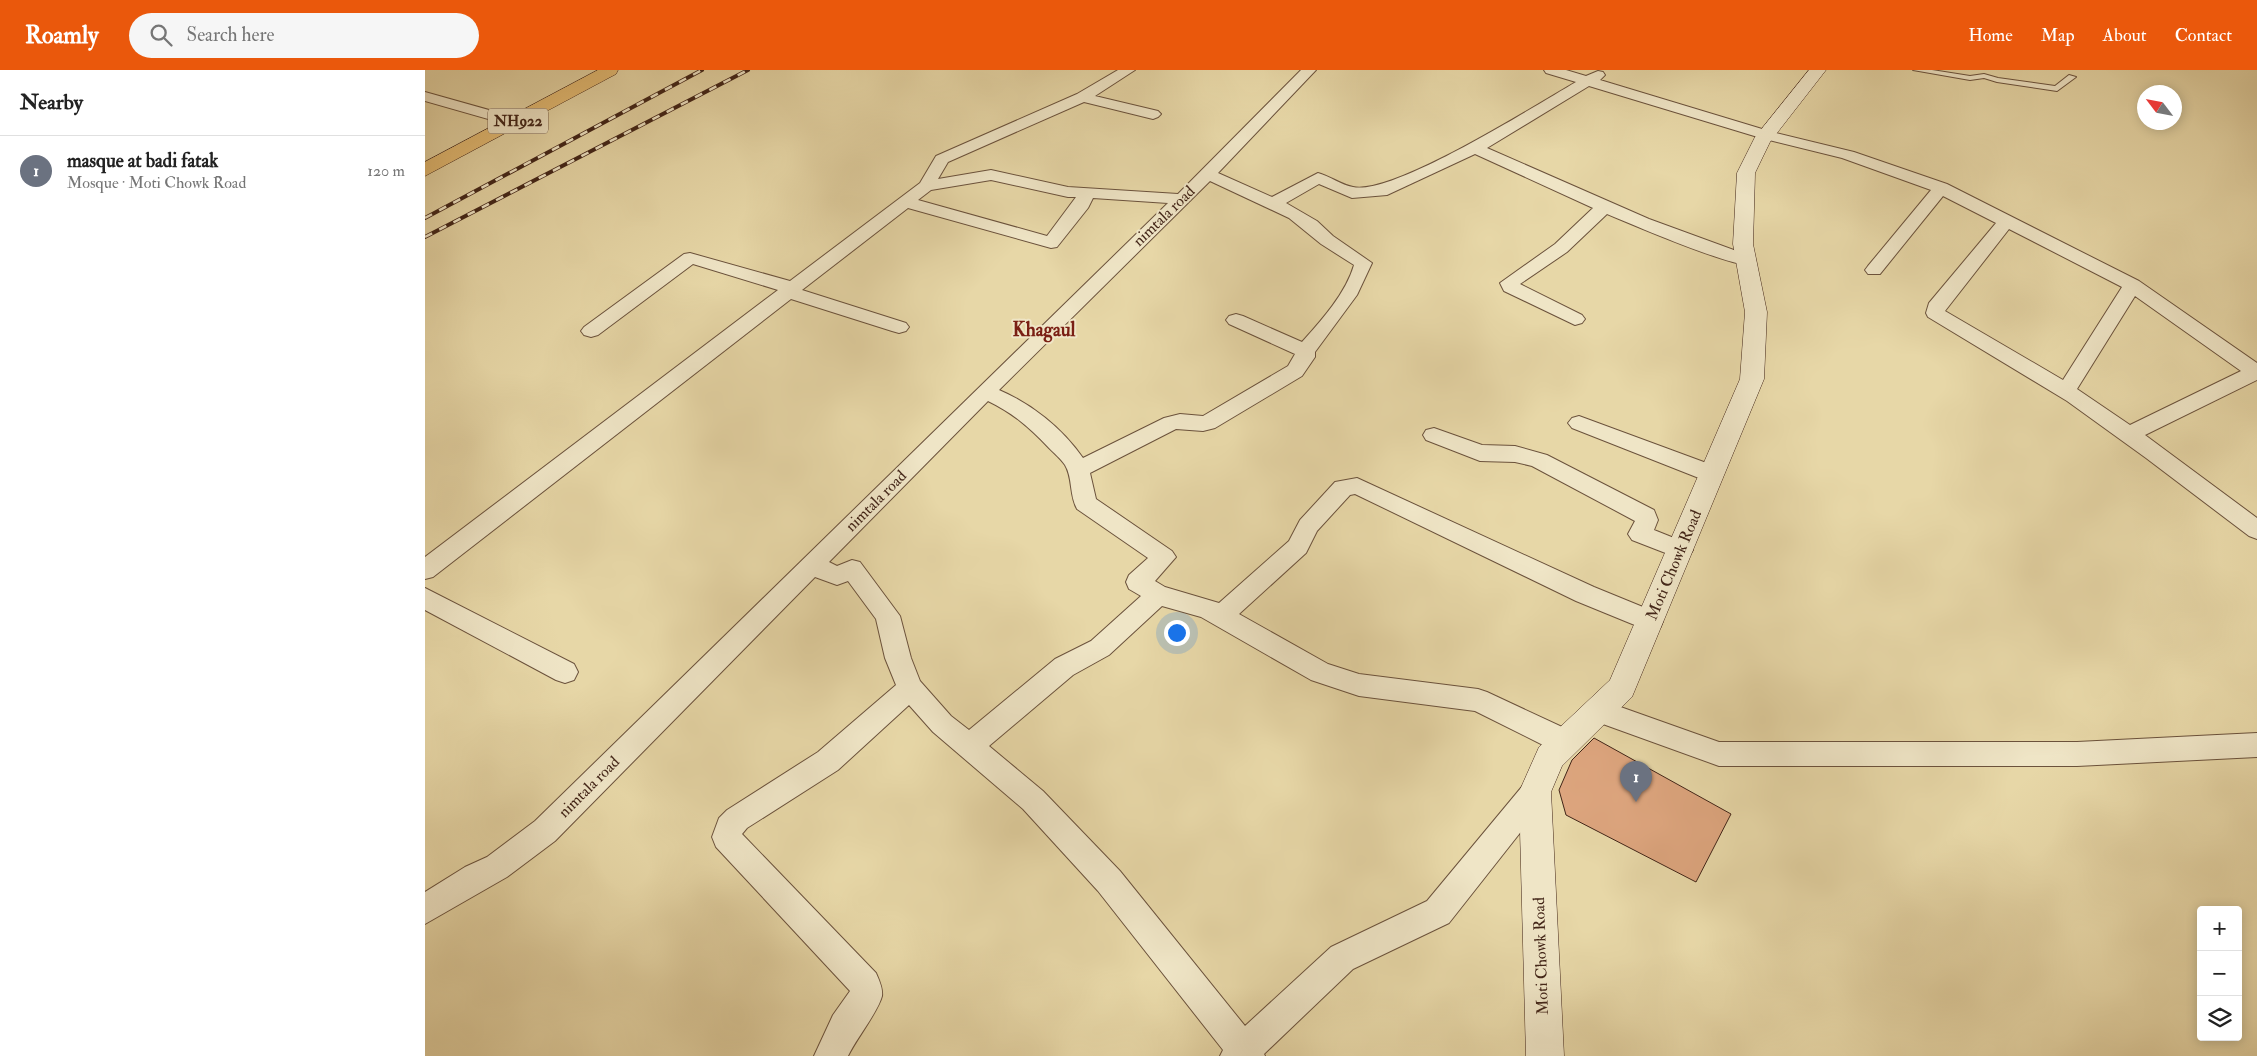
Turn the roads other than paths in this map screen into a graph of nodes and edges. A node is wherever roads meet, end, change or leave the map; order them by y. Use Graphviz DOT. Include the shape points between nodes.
graph roads {
  1 [pos="609,70"];
  2 [pos="1128,70"];
  3 [pos="1309,70"];
  4 [pos="1551,70"];
  5 [pos="1605,70"];
  6 [pos="1818,70"];
  7 [pos="1917,70"];
  8 [pos="1986,73"];
  9 [pos="2071,76"];
  10 [pos="1590,81"];
  11 [pos="425,96"];
  12 [pos="1082,97"];
  13 [pos="1153,114"];
  14 [pos="516,122"];
  15 [pos="1767,135"];
  16 [pos="1475,148"];
  17 [pos="425,170"];
  18 [pos="1208,174"];
  19 [pos="926,186"];
  20 [pos="1941,188"];
  21 [pos="1086,194"];
  22 [pos="1183,199"];
  23 [pos="905,202"];
  24 [pos="1272,204"];
  25 [pos="1603,208"];
  26 [pos="2006,221"];
  27 [pos="1747,261"];
  28 [pos="1874,270"];
  29 [pos="2132,285"];
  30 [pos="791,290"];
  31 [pos="1575,319"];
  32 [pos="1236,320"];
  33 [pos="899,327"];
  34 [pos="591,331"];
  35 [pos="1305,351"];
  36 [pos="2257,373"];
  37 [pos="2066,391"];
  38 [pos="985,392"];
  39 [pos="1579,423"];
  40 [pos="2129,434"];
  41 [pos="1434,435"];
  42 [pos="1077,470"];
  43 [pos="1712,474"];
  44 [pos="2257,530"];
  45 [pos="1681,550"];
  46 [pos="812,565"];
  47 [pos="425,570"];
  48 [pos="1158,595"];
  49 [pos="425,598"];
  50 [pos="1221,616"];
  51 [pos="1651,621"];
  52 [pos="565,672"];
  53 [pos="910,688"];
  54 [pos="1598,711"];
  55 [pos="1565,742"];
  56 [pos="2257,745"];
  57 [pos="969,746"];
  58 [pos="1535,792"];
  59 [pos="425,908"];
  60 [pos="1243,1053"];
  61 [pos="831,1056"];
  62 [pos="1545,1056"];
  1 -- 14 [label="main road, NH922"];
  2 -- 12 [label="street"];
  3 -- 18 [label="street, nimtala road"];
  4 -- 10 [label="street"];
  5 -- 10 [label="street"];
  6 -- 15 [label="street, Moti Chowk Road"];
  7 -- 8 [label="lane" via="1970,78"];
  8 -- 9 [label="lane" via="2006,82 2057,89"];
  10 -- 15 [label="street"];
  10 -- 16 [label="street"];
  11 -- 14 [label="street"];
  12 -- 13 [label="street"];
  12 -- 19 [label="street" via="942,159"];
  14 -- 17 [label="main road, NH922"];
  15 -- 20 [label="street" via="1848,155"];
  15 -- 27 [label="street, Moti Chowk Road" via="1761,141 1747,173 1743,244"];
  16 -- 24 [label="street" via="1387,190 1352,193 1318,178"];
  16 -- 25 [label="street"];
  18 -- 22 [label="street, nimtala road"];
  18 -- 24 [label="street"];
  19 -- 21 [label="street" via="991,175"];
  19 -- 23 [label="street"];
  20 -- 26 [label="street"];
  20 -- 28 [label="street"];
  21 -- 22 [label="street"];
  21 -- 23 [label="street" via="1082,204 1051,243"];
  22 -- 38 [label="street, nimtala road"];
  23 -- 30 [label="street"];
  24 -- 35 [label="street" via="1295,214 1364,266 1325,330"];
  25 -- 27 [label="street"];
  25 -- 31 [label="street" via="1561,248 1509,283 1511,287"];
  26 -- 29 [label="street"];
  26 -- 37 [label="street" via="1936,307 1935,313"];
  27 -- 43 [label="street, Moti Chowk Road" via="1756,312 1753,379"];
  29 -- 36 [label="street"];
  29 -- 37 [label="street"];
  30 -- 33 [label="street"];
  30 -- 34 [label="street" via="690,258"];
  30 -- 47 [label="street"];
  32 -- 35 [label="street"];
  35 -- 42 [label="street" via="1305,357 1295,371 1208,424 1171,423"];
  36 -- 40 [label="street"];
  37 -- 40 [label="street"];
  38 -- 42 [label="street" via="1034,418 1074,461"];
  38 -- 46 [label="street, nimtala road"];
  39 -- 43 [label="street"];
  40 -- 44 [label="street"];
  41 -- 45 [label="street" via="1480,453 1515,454 1539,460 1646,516 1640,534"];
  42 -- 48 [label="street" via="1085,502 1164,557 1138,582"];
  43 -- 45 [label="street, Moti Chowk Road"];
  45 -- 51 [label="street, Moti Chowk Road"];
  46 -- 53 [label="street" via="837,576 852,569 887,616"];
  46 -- 59 [label="street, nimtala road" via="545,832 497,867"];
  48 -- 50 [label="street" via="1208,609"];
  48 -- 57 [label="street" via="1099,648 1064,667"];
  49 -- 52 [label="street"];
  50 -- 51 [label="street" via="1298,547 1308,526 1343,488 1357,486 1585,594"];
  50 -- 55 [label="street" via="1320,672 1359,685 1478,700"];
  51 -- 54 [label="street, Moti Chowk Road" via="1621,688"];
  53 -- 57 [label="street" via="942,724"];
  53 -- 61 [label="street" via="828,761 737,819 726,836 865,984 866,995"];
  54 -- 55 [label="street, Moti Chowk Road"];
  54 -- 56 [label="street" via="1719,754 2077,754"];
  55 -- 58 [label="street, Moti Chowk Road" via="1550,757"];
  57 -- 60 [label="street" via="1033,800 1109,881"];
  58 -- 60 [label="street" via="1438,912 1342,958"];
  58 -- 62 [label="street, Moti Chowk Road"];
}
